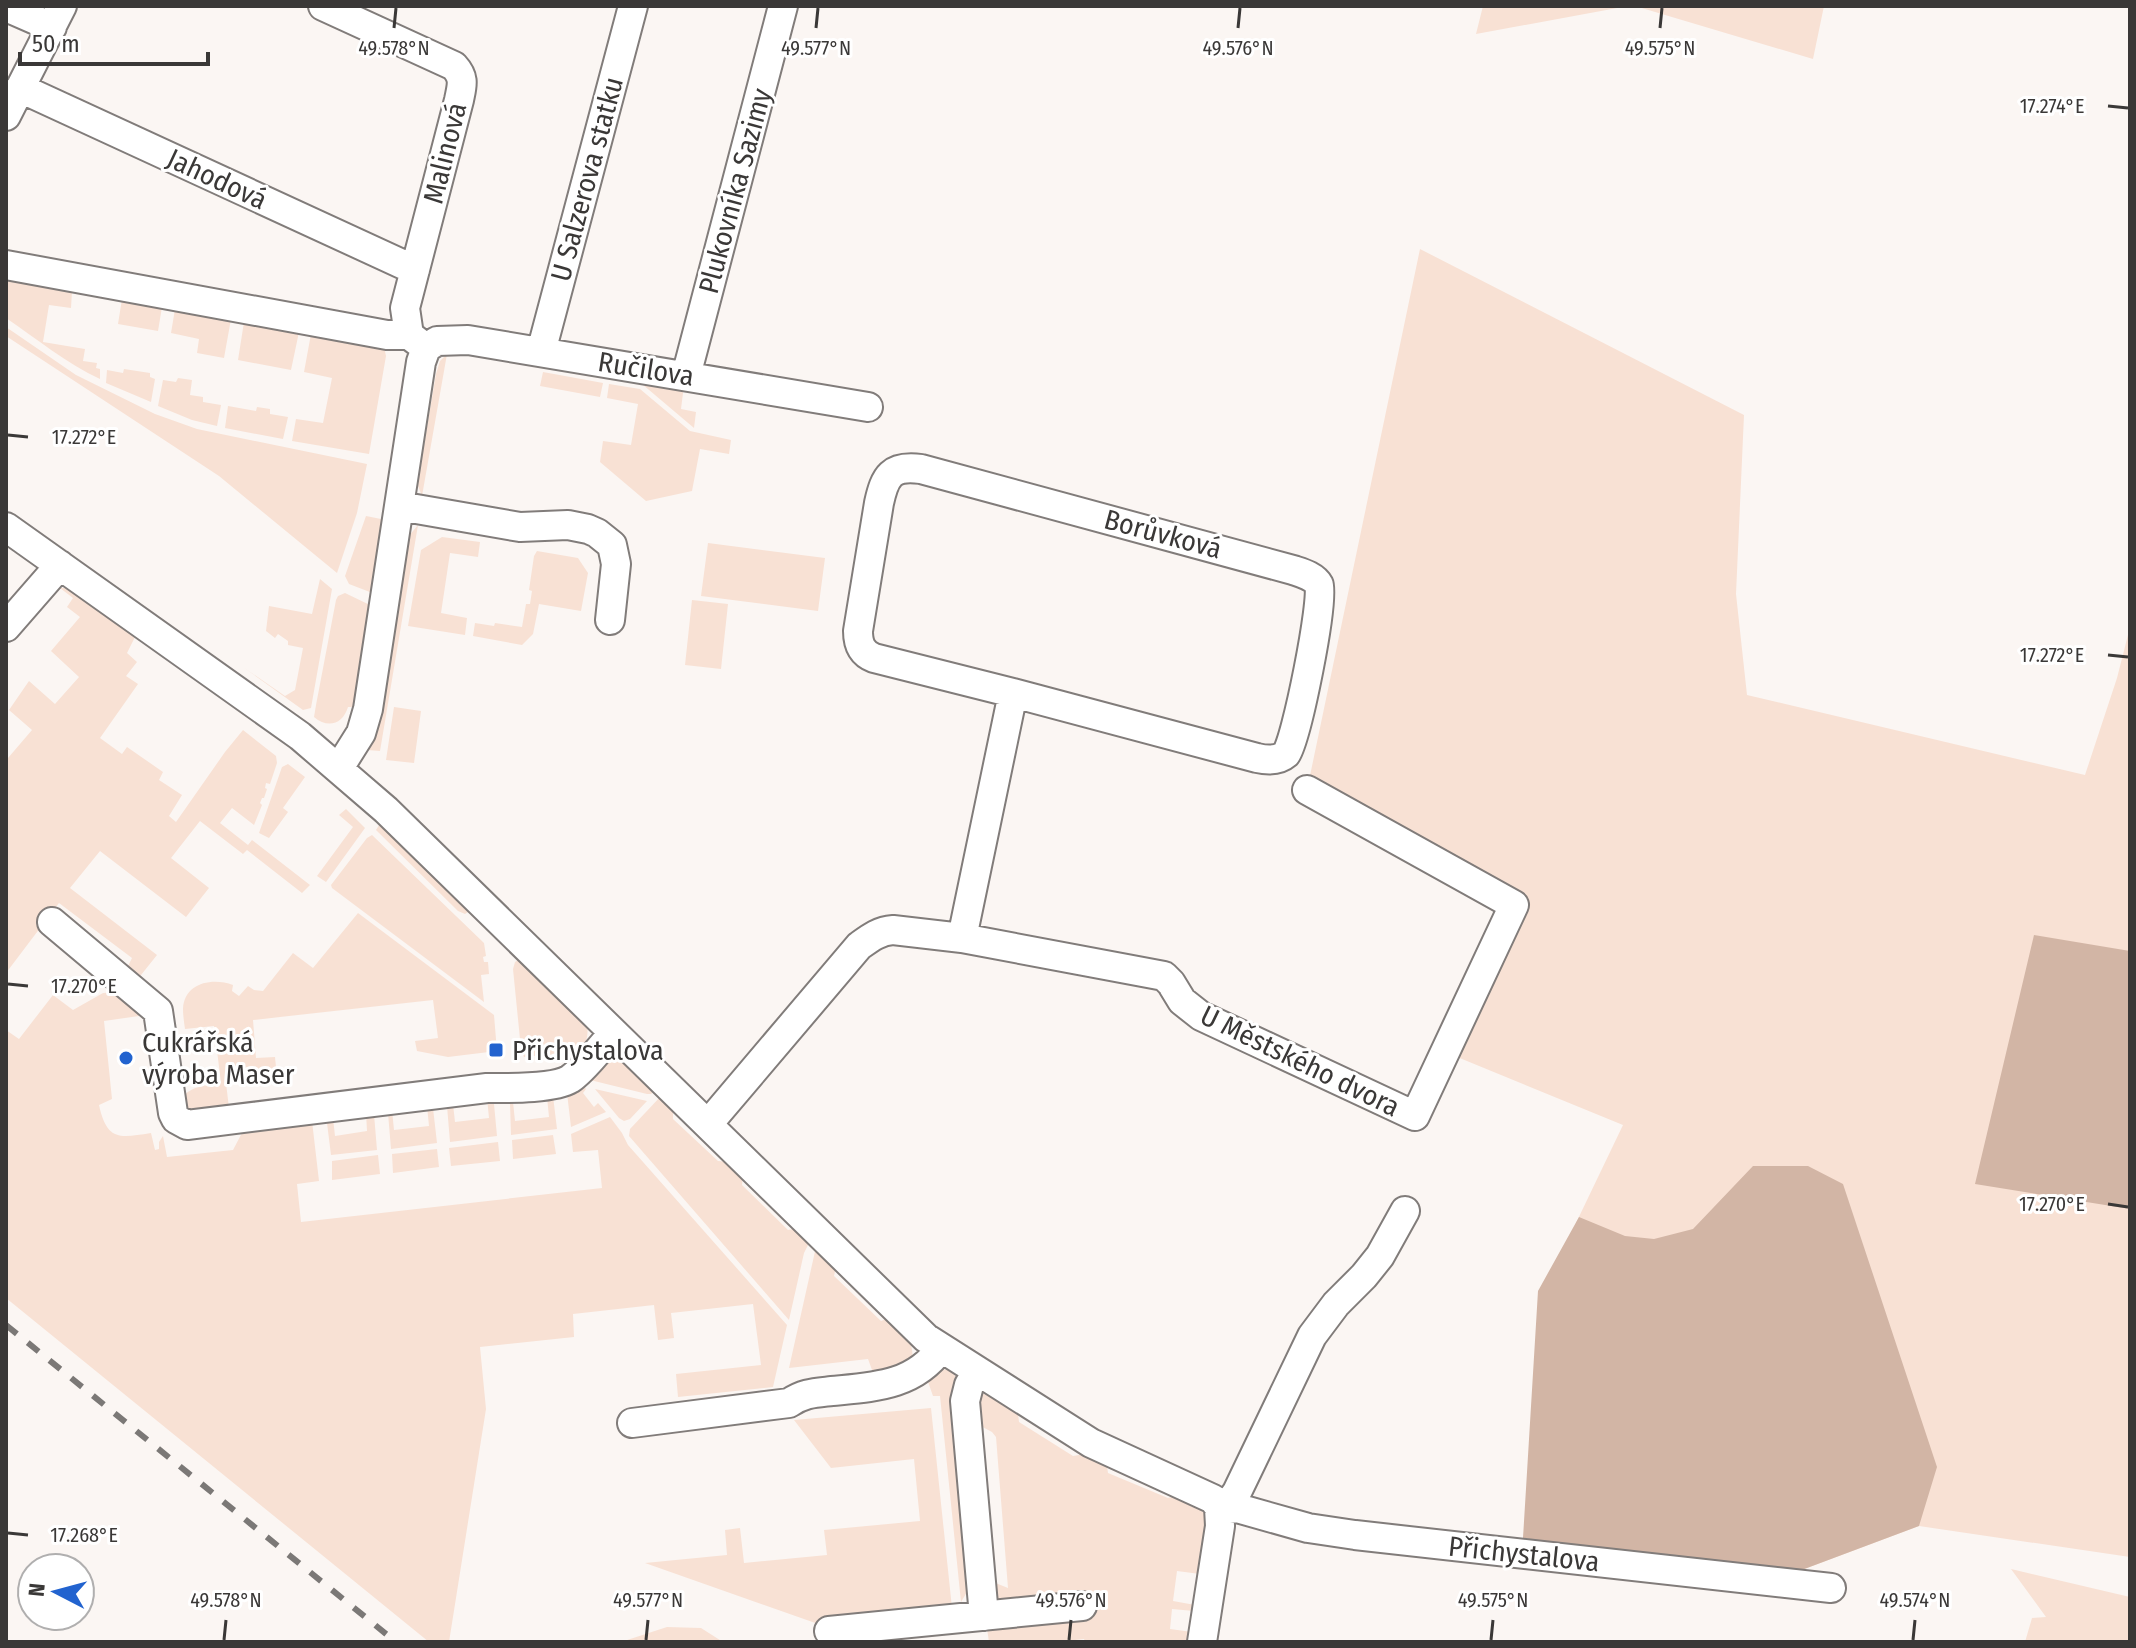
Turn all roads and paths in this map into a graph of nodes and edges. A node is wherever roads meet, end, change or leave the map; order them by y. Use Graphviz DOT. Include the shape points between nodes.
graph roads {
  1 [pos="323,6"];
  2 [pos="633,6"];
  3 [pos="783,6"];
  4 [pos="6,7"];
  5 [pos="57,16"];
  6 [pos="20,88"];
  7 [pos="6,116"];
  8 [pos="6,265"];
  9 [pos="415,270"];
  10 [pos="417,342"];
  11 [pos="541,352"];
  12 [pos="686,376"];
  13 [pos="868,407"];
  14 [pos="399,506"];
  15 [pos="6,527"];
  16 [pos="60,565"];
  17 [pos="610,620"];
  18 [pos="6,627"];
  19 [pos="1013,693"];
  20 [pos="339,768"];
  21 [pos="1307,790"];
  22 [pos="52,922"];
  23 [pos="962,938"];
  24 [pos="614,1033"];
  25 [pos="708,1124"];
  26 [pos="1405,1211"];
  27 [pos="941,1348"];
  28 [pos="977,1372"];
  29 [pos="632,1423"];
  30 [pos="1220,1510"];
  31 [pos="1831,1588"];
  32 [pos="1082,1606"];
  33 [pos="984,1616"];
  34 [pos="829,1631"];
  35 [pos="1202,1642"];
  1 -- 9 [label="street, Malinová" via="454,66 461,74"];
  2 -- 11 [label="street, U Salzerova statku"];
  3 -- 12 [label="street, Plukovníka Sazimy"];
  4 -- 5 [label="street"];
  5 -- 6 [label="street"];
  6 -- 7 [label="street"];
  6 -- 9 [label="street, Jahodová"];
  8 -- 10 [label="street, Ručilova"];
  9 -- 10 [label="street, Malinová" via="405,322"];
  10 -- 11 [label="street, Ručilova" via="468,340"];
  10 -- 14 [label="street" via="421,362"];
  11 -- 12 [label="street, Ručilova"];
  12 -- 13 [label="street, Ručilova"];
  14 -- 17 [label="street" via="520,527 568,525 597,533 612,545 616,564"];
  14 -- 20 [label="street" via="368,709 361,733"];
  15 -- 16 [label="street"];
  16 -- 18 [label="street"];
  16 -- 20 [label="street"];
  19 -- 19 [label="street, Borůvková" via="874,658 860,647 858,631 879,503 893,471 921,469 1249,557 1304,574 1320,590 1296,730 1286,754 1276,759"];
  19 -- 23 [label="street"];
  20 -- 24 [label="street"];
  21 -- 23 [label="street, U Městského dvora" via="1514,905 1415,1116 1201,1016 1164,976"];
  22 -- 24 [label="street" via="158,1011 173,1113 187,1125 558,1083 571,1078"];
  23 -- 25 [label="street" via="893,930 871,937"];
  24 -- 25 [label="street"];
  25 -- 27 [label="street"];
  26 -- 30 [label="street" via="1380,1256 1312,1336 1237,1492"];
  27 -- 28 [label="street"];
  27 -- 29 [label="street" via="927,1366 886,1385"];
  28 -- 30 [label="street" via="1101,1448 1209,1495"];
  28 -- 33 [label="street" via="965,1401"];
  30 -- 31 [label="street, Přichystalova" via="1237,1508 1355,1535"];
  30 -- 35 [label="street"];
  32 -- 33 [label="street"];
  33 -- 34 [label="street"];
}
